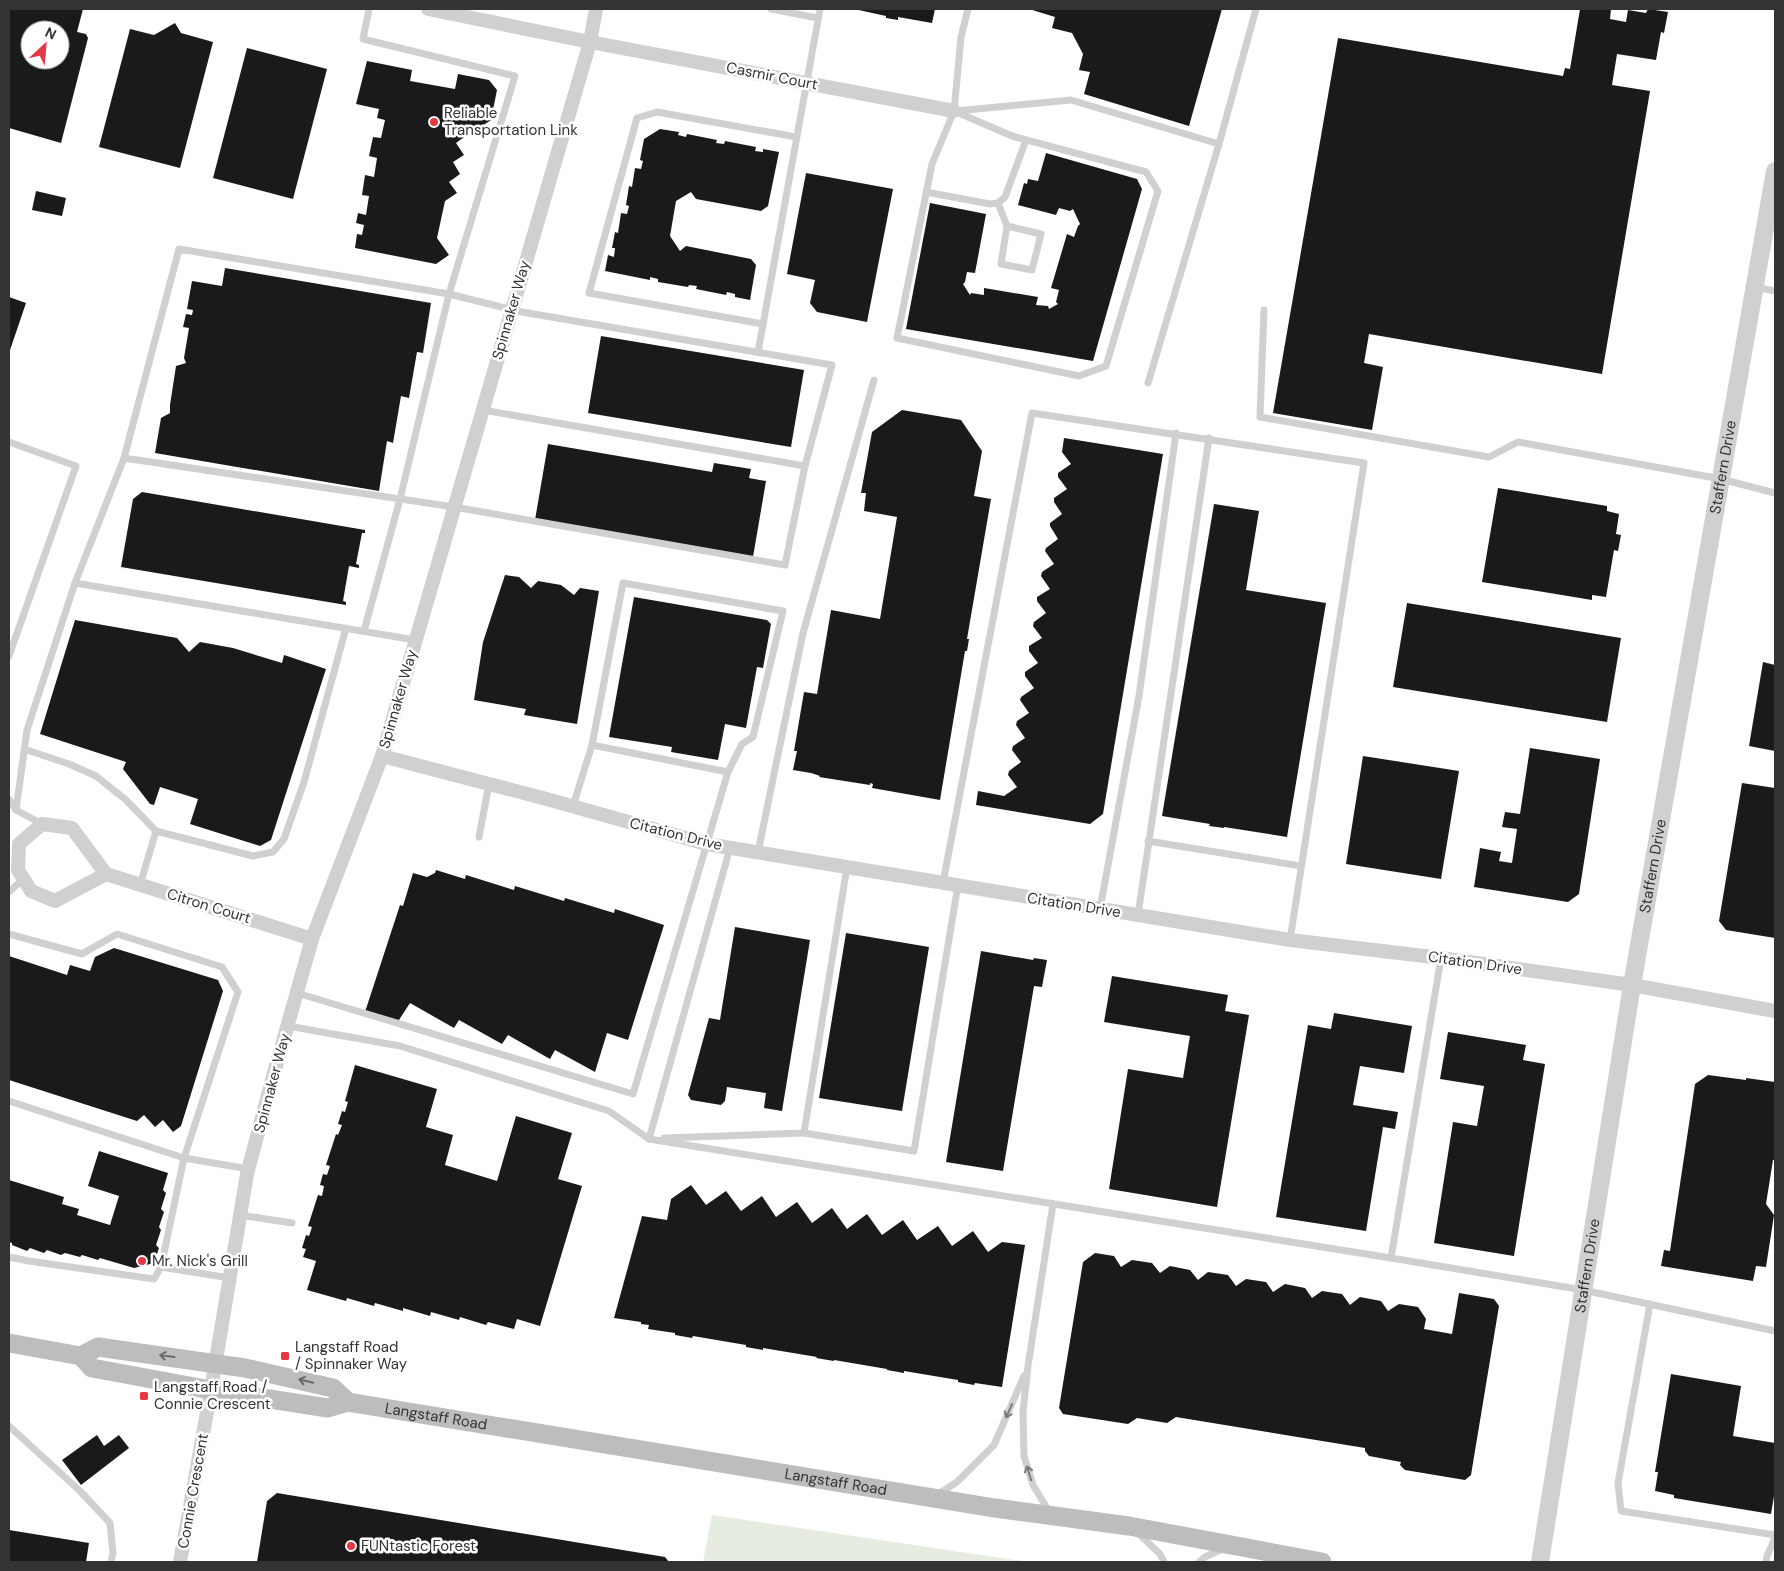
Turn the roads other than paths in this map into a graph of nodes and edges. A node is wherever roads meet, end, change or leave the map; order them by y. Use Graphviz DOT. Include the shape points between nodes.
graph roads {
  1 [pos="369,9"];
  2 [pos="428,9"];
  3 [pos="596,9"];
  4 [pos="771,9"];
  5 [pos="820,9"];
  6 [pos="968,9"];
  7 [pos="1256,9"];
  8 [pos="818,18"];
  9 [pos="590,42"];
  10 [pos="806,83"];
  11 [pos="954,111"];
  12 [pos="796,137"];
  13 [pos="1026,140"];
  14 [pos="1219,144"];
  15 [pos="1775,171"];
  16 [pos="926,192"];
  17 [pos="998,203"];
  18 [pos="1007,226"];
  19 [pos="1755,287"];
  20 [pos="1775,291"];
  21 [pos="449,294"];
  22 [pos="512,310"];
  23 [pos="1264,310"];
  24 [pos="763,324"];
  25 [pos="758,352"];
  26 [pos="874,380"];
  27 [pos="1148,383"];
  28 [pos="483,410"];
  29 [pos="1176,434"];
  30 [pos="1208,438"];
  31 [pos="9,442"];
  32 [pos="124,458"];
  33 [pos="805,466"];
  34 [pos="1721,479"];
  35 [pos="1775,493"];
  36 [pos="400,500"];
  37 [pos="454,507"];
  38 [pos="75,583"];
  39 [pos="346,628"];
  40 [pos="364,631"];
  41 [pos="415,640"];
  42 [pos="9,656"];
  43 [pos="592,745"];
  44 [pos="24,749"];
  45 [pos="382,756"];
  46 [pos="728,772"];
  47 [pos="489,784"];
  48 [pos="9,799"];
  49 [pos="573,806"];
  50 [pos="16,810"];
  51 [pos="42,824"];
  52 [pos="156,832"];
  53 [pos="479,837"];
  54 [pos="1148,842"];
  55 [pos="707,844"];
  56 [pos="14,847"];
  57 [pos="730,848"];
  58 [pos="758,852"];
  59 [pos="1301,866"];
  60 [pos="847,867"];
  61 [pos="106,874"];
  62 [pos="23,879"];
  63 [pos="943,883"];
  64 [pos="140,885"];
  65 [pos="958,885"];
  66 [pos="9,892"];
  67 [pos="1100,909"];
  68 [pos="1138,915"];
  69 [pos="9,934"];
  70 [pos="312,939"];
  71 [pos="1290,940"];
  72 [pos="1441,958"];
  73 [pos="1632,985"];
  74 [pos="297,992"];
  75 [pos="1775,1011"];
  76 [pos="288,1026"];
  77 [pos="9,1101"];
  78 [pos="804,1132"];
  79 [pos="648,1139"];
  80 [pos="184,1158"];
  81 [pos="249,1169"];
  82 [pos="1053,1204"];
  83 [pos="240,1215"];
  84 [pos="292,1223"];
  85 [pos="9,1257"];
  86 [pos="1391,1258"];
  87 [pos="161,1267"];
  88 [pos="230,1278"];
  89 [pos="1583,1290"];
  90 [pos="1650,1304"];
  91 [pos="1775,1331"];
  92 [pos="9,1344"];
  93 [pos="81,1356"];
  94 [pos="216,1363"];
  95 [pos="1028,1366"];
  96 [pos="211,1390"];
  97 [pos="348,1402"];
  98 [pos="9,1426"];
  99 [pos="934,1498"];
  100 [pos="1052,1516"];
  101 [pos="1128,1526"];
  102 [pos="1775,1536"];
  103 [pos="1229,1546"];
  104 [pos="111,1562"];
  105 [pos="180,1562"];
  106 [pos="1164,1562"];
  107 [pos="1199,1562"];
  108 [pos="1322,1562"];
  109 [pos="1540,1562"];
  110 [pos="1766,1562"];
  1 -- 21 [label="lane" via="363,39 515,76"];
  2 -- 9 [label="street, Casmir Court"];
  3 -- 9 [label="street, Spinnaker Way"];
  4 -- 8 [label="lane"];
  5 -- 8 [label="lane"];
  6 -- 11 [label="lane" via="960,37"];
  7 -- 14 [label="lane"];
  8 -- 10 [label="lane"];
  9 -- 10 [label="street, Casmir Court"];
  9 -- 22 [label="street, Spinnaker Way"];
  10 -- 11 [label="street, Casmir Court"];
  10 -- 12 [label="lane"];
  11 -- 13 [label="lane"];
  11 -- 14 [label="lane" via="1071,100"];
  11 -- 16 [label="lane" via="932,164"];
  12 -- 24 [label="lane"];
  12 -- 24 [label="lane" via="657,112 637,118 589,293"];
  13 -- 16 [label="lane" via="1146,172 1158,191 1106,366 1079,376 897,338"];
  13 -- 17 [label="lane" via="1006,196"];
  14 -- 27 [label="lane"];
  15 -- 19 [label="street, Staffern Drive"];
  16 -- 17 [label="lane"];
  17 -- 18 [label="lane"];
  18 -- 18 [label="lane" via="1041,234 1032,270 1001,264"];
  19 -- 20 [label="lane"];
  19 -- 34 [label="street, Staffern Drive"];
  21 -- 22 [label="lane"];
  21 -- 32 [label="lane" via="179,249"];
  21 -- 36 [label="lane"];
  22 -- 25 [label="lane"];
  22 -- 28 [label="street, Spinnaker Way"];
  23 -- 34 [label="lane" via="1260,417 1489,456 1518,442"];
  24 -- 25 [label="lane"];
  25 -- 33 [label="lane" via="832,365"];
  26 -- 58 [label="lane" via="803,633"];
  28 -- 33 [label="lane"];
  28 -- 37 [label="street, Spinnaker Way"];
  29 -- 30 [label="lane"];
  29 -- 63 [label="lane" via="1032,413"];
  29 -- 67 [label="lane" via="1139,696"];
  30 -- 54 [label="lane"];
  30 -- 59 [label="lane" via="1364,463"];
  31 -- 42 [label="lane" via="76,466"];
  32 -- 36 [label="lane"];
  32 -- 38 [label="lane"];
  33 -- 37 [label="lane" via="785,566"];
  34 -- 35 [label="lane"];
  34 -- 73 [label="street, Staffern Drive"];
  36 -- 37 [label="lane"];
  36 -- 40 [label="lane"];
  37 -- 41 [label="street, Spinnaker Way"];
  38 -- 39 [label="lane"];
  38 -- 44 [label="lane" via="27,730"];
  39 -- 40 [label="lane"];
  39 -- 52 [label="lane" via="304,782 284,839 273,852 252,856"];
  40 -- 41 [label="lane"];
  41 -- 45 [label="street, Spinnaker Way"];
  43 -- 46 [label="lane"];
  43 -- 46 [label="lane" via="624,582 783,611 754,737 742,744"];
  43 -- 49 [label="lane"];
  44 -- 50 [label="lane"];
  44 -- 52 [label="lane" via="96,776 126,800"];
  45 -- 47 [label="street, Citation Drive"];
  45 -- 70 [label="street, Spinnaker Way"];
  46 -- 55 [label="lane"];
  47 -- 49 [label="street, Citation Drive"];
  47 -- 53 [label="lane"];
  48 -- 50 [label="lane"];
  49 -- 55 [label="street, Citation Drive"];
  50 -- 51 [label="lane"];
  51 -- 56 [label="street"];
  51 -- 61 [label="street" via="72,828"];
  52 -- 64 [label="lane"];
  54 -- 59 [label="lane"];
  54 -- 68 [label="lane"];
  55 -- 57 [label="street, Citation Drive"];
  55 -- 74 [label="lane" via="632,1094"];
  56 -- 62 [label="street"];
  57 -- 58 [label="street, Citation Drive"];
  57 -- 79 [label="lane"];
  58 -- 60 [label="street, Citation Drive"];
  59 -- 71 [label="lane"];
  60 -- 63 [label="street, Citation Drive"];
  60 -- 78 [label="lane"];
  61 -- 62 [label="street" via="55,901 30,891"];
  61 -- 64 [label="street, Citron Court"];
  62 -- 66 [label="lane"];
  63 -- 65 [label="street, Citation Drive"];
  64 -- 70 [label="street, Citron Court"];
  65 -- 67 [label="street, Citation Drive"];
  65 -- 78 [label="lane" via="914,1151"];
  67 -- 68 [label="street, Citation Drive"];
  68 -- 71 [label="street, Citation Drive"];
  69 -- 80 [label="lane" via="82,954 117,934 222,967 238,992"];
  70 -- 74 [label="street, Spinnaker Way"];
  71 -- 72 [label="street, Citation Drive"];
  72 -- 73 [label="street, Citation Drive"];
  72 -- 86 [label="lane"];
  73 -- 75 [label="street, Citation Drive"];
  73 -- 89 [label="street, Staffern Drive"];
  74 -- 76 [label="street, Spinnaker Way"];
  76 -- 79 [label="lane" via="400,1046 609,1111"];
  76 -- 81 [label="street, Spinnaker Way"];
  77 -- 80 [label="lane"];
  78 -- 79 [label="lane"];
  79 -- 82 [label="lane"];
  80 -- 81 [label="lane"];
  80 -- 87 [label="lane"];
  81 -- 83 [label="street, Spinnaker Way"];
  82 -- 86 [label="lane"];
  82 -- 95 [label="lane"];
  83 -- 84 [label="lane"];
  83 -- 88 [label="street, Spinnaker Way"];
  85 -- 87 [label="lane" via="154,1279"];
  86 -- 89 [label="lane"];
  87 -- 88 [label="lane"];
  88 -- 94 [label="street, Spinnaker Way"];
  89 -- 90 [label="lane"];
  89 -- 109 [label="street, Staffern Drive"];
  90 -- 91 [label="lane"];
  90 -- 102 [label="lane" via="1618,1483 1621,1511"];
  92 -- 93 [label="main road, Langstaff Road"];
  94 -- 93 [label="main road, Langstaff Road, one-way" via="98,1347"];
  93 -- 96 [label="main road, Langstaff Road" via="92,1368"];
  94 -- 96 [label="street, Spinnaker Way"];
  97 -- 94 [label="main road, Langstaff Road, one-way" via="333,1388"];
  95 -- 99 [label="lane, one-way" via="994,1445 957,1482"];
  100 -- 95 [label="lane, one-way" via="1033,1485 1024,1456 1023,1412"];
  96 -- 97 [label="main road, Langstaff Road" via="328,1408"];
  96 -- 105 [label="street, Connie Crescent"];
  97 -- 99 [label="main road, Langstaff Road"];
  98 -- 104 [label="lane" via="110,1523"];
  99 -- 100 [label="main road, Langstaff Road"];
  100 -- 101 [label="main road, Langstaff Road"];
  101 -- 103 [label="main road, Langstaff Road"];
  101 -- 106 [label="lane" via="1146,1539"];
  102 -- 110 [label="lane"];
  103 -- 107 [label="lane"];
  103 -- 108 [label="main road, Langstaff Road"];
}
